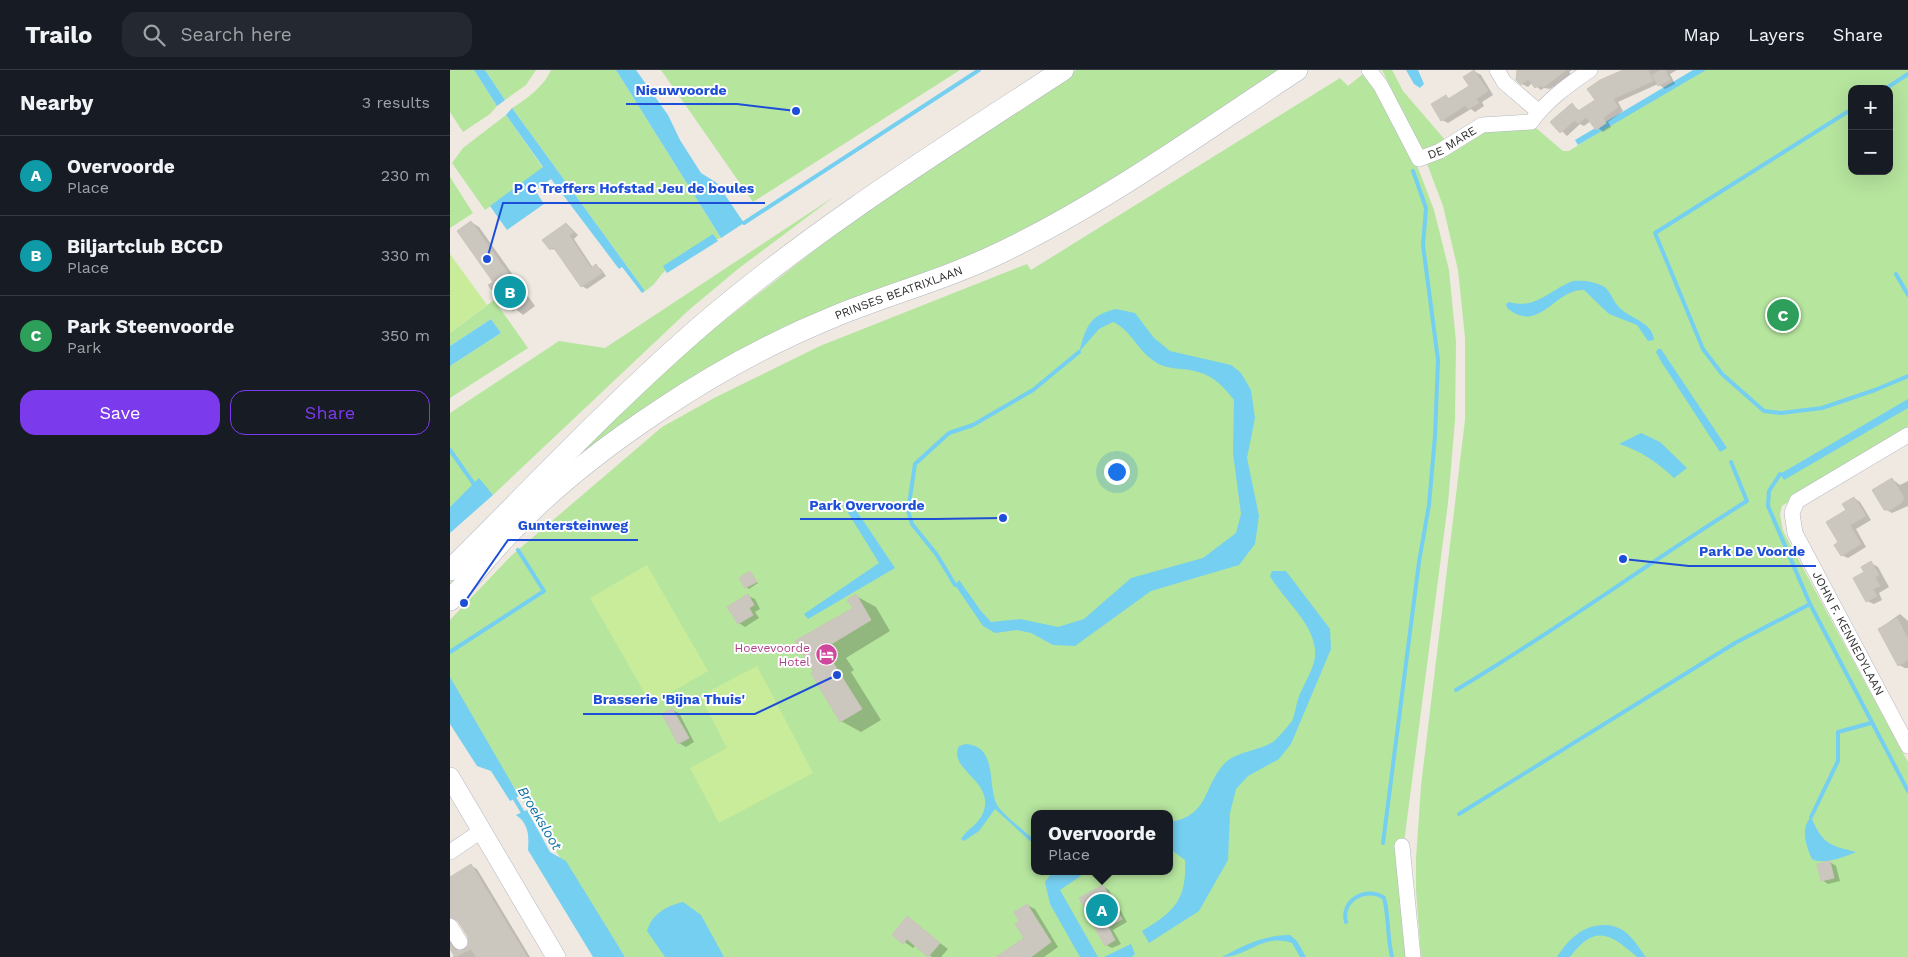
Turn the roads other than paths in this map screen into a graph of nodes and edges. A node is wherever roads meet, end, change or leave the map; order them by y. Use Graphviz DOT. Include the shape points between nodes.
graph roads {
  1 [pos="1063,70"];
  2 [pos="1297,70"];
  3 [pos="1369,70"];
  4 [pos="1497,70"];
  5 [pos="1590,70"];
  6 [pos="1539,112"];
  7 [pos="1908,435"];
  8 [pos="507,524"];
  9 [pos="450,570"];
  10 [pos="450,600"];
  11 [pos="1908,746"];
  12 [pos="450,778"];
  13 [pos="481,831"];
  14 [pos="1402,846"];
  15 [pos="450,852"];
  16 [pos="450,926"];
  17 [pos="460,942"];
  18 [pos="556,957"];
  19 [pos="1413,957"];
  1 -- 8 [label="main road" via="872,195 744,292 674,350"];
  2 -- 8 [label="main road, PRINSES BEATRIXLAAN" via="1135,177 1038,234 953,273 837,315 723,371 659,410"];
  3 -- 6 [label="street, DE MARE" via="1419,159 1440,151 1482,125 1524,124 1531,122"];
  4 -- 6 [label="street" via="1504,82"];
  5 -- 6 [label="street, DE MARE"];
  7 -- 11 [label="street, JOHN F. KENNEDYLAAN" via="1797,501 1792,513 1795,532"];
  8 -- 9 [label="main road"];
  8 -- 10 [label="main road"];
  12 -- 13 [label="street"];
  13 -- 15 [label="street"];
  13 -- 18 [label="street"];
  14 -- 19 [label="street"];
  16 -- 17 [label="street"];
}
